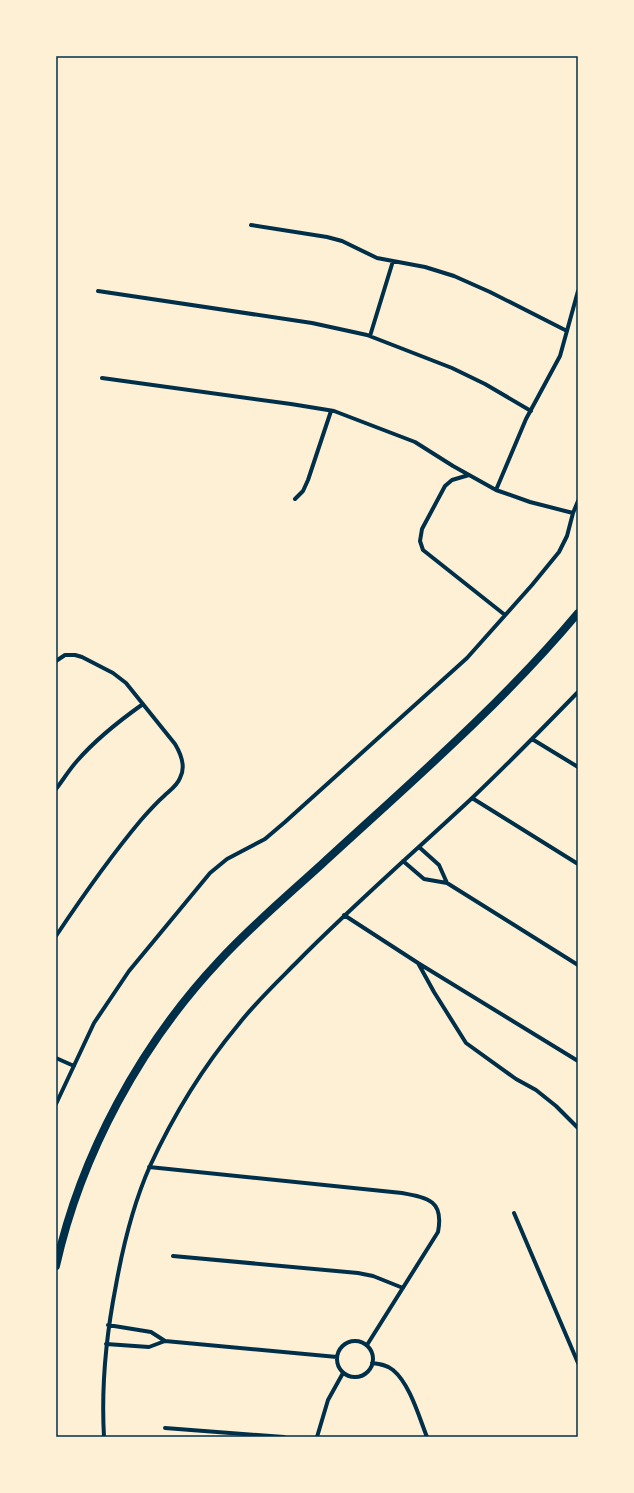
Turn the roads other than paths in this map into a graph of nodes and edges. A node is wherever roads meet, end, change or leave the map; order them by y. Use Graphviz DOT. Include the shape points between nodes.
graph roads {
  1 [pos="251,225"];
  2 [pos="393,261"];
  3 [pos="98,291"];
  4 [pos="578,291"];
  5 [pos="567,331"];
  6 [pos="370,336"];
  7 [pos="102,378"];
  8 [pos="332,411"];
  9 [pos="531,411"];
  10 [pos="468,475"];
  11 [pos="496,490"];
  12 [pos="295,499"];
  13 [pos="578,501"];
  14 [pos="573,513"];
  15 [pos="578,613"];
  16 [pos="505,615"];
  17 [pos="56,661"];
  18 [pos="578,692"];
  19 [pos="143,704"];
  20 [pos="532,739"];
  21 [pos="578,767"];
  22 [pos="56,789"];
  23 [pos="472,798"];
  24 [pos="419,847"];
  25 [pos="403,861"];
  26 [pos="578,864"];
  27 [pos="447,883"];
  28 [pos="344,915"];
  29 [pos="56,935"];
  30 [pos="418,963"];
  31 [pos="578,965"];
  32 [pos="56,1058"];
  33 [pos="578,1061"];
  34 [pos="74,1066"];
  35 [pos="56,1104"];
  36 [pos="578,1128"];
  37 [pos="149,1167"];
  38 [pos="514,1213"];
  39 [pos="173,1256"];
  40 [pos="56,1266"];
  41 [pos="403,1288"];
  42 [pos="108,1325"];
  43 [pos="165,1341"];
  44 [pos="106,1344"];
  45 [pos="367,1345"];
  46 [pos="337,1357"];
  47 [pos="372,1363"];
  48 [pos="578,1363"];
  49 [pos="343,1373"];
  50 [pos="165,1428"];
  51 [pos="104,1437"];
  52 [pos="284,1437"];
  53 [pos="317,1437"];
  54 [pos="427,1437"];
  1 -- 2 [label="street" via="327,237 342,241 377,258"];
  2 -- 5 [label="street" via="425,266 454,276"];
  2 -- 6 [label="street"];
  3 -- 6 [label="street" via="312,323"];
  4 -- 5 [label="street"];
  5 -- 9 [label="street" via="560,356"];
  6 -- 9 [label="street" via="452,368"];
  7 -- 8 [label="street"];
  8 -- 10 [label="street" via="415,442"];
  8 -- 12 [label="street" via="308,480 303,491"];
  9 -- 11 [label="street"];
  10 -- 11 [label="street"];
  10 -- 16 [label="street" via="452,480 445,486 422,529 420,541 423,550"];
  11 -- 14 [label="street"];
  13 -- 14 [label="street"];
  14 -- 16 [label="street" via="567,536 558,552"];
  15 -- 40 [label="main road" via="534,664 486,713 219,960 181,1005 141,1063 111,1116 77,1194"];
  16 -- 34 [label="street" via="467,658 286,822 265,839 227,859 210,873 129,971 94,1023"];
  17 -- 19 [label="street" via="65,656 75,655 113,672"];
  18 -- 20 [label="street"];
  19 -- 22 [label="street" via="116,723 93,744"];
  19 -- 29 [label="street" via="181,753 180,779 132,830"];
  20 -- 21 [label="street"];
  20 -- 23 [label="street"];
  23 -- 24 [label="street"];
  23 -- 26 [label="street"];
  24 -- 25 [label="street"];
  24 -- 27 [label="street" via="439,865"];
  25 -- 27 [label="street" via="424,879"];
  25 -- 28 [label="street"];
  27 -- 31 [label="street"];
  28 -- 30 [label="street"];
  28 -- 37 [label="street" via="238,1025 204,1070 174,1118"];
  30 -- 33 [label="street"];
  30 -- 36 [label="street" via="466,1043 516,1079 536,1090"];
  32 -- 34 [label="street"];
  34 -- 35 [label="street"];
  37 -- 41 [label="street" via="402,1193 431,1201 438,1211 438,1232"];
  37 -- 42 [label="street" via="132,1217"];
  38 -- 48 [label="street"];
  39 -- 41 [label="street" via="358,1273"];
  41 -- 45 [label="street"];
  42 -- 43 [label="street" via="151,1332"];
  42 -- 44 [label="street"];
  43 -- 44 [label="street" via="149,1347"];
  43 -- 46 [label="street"];
  44 -- 51 [label="street" via="103,1371"];
  45 -- 46 [label="street" via="351,1341 341,1347"];
  45 -- 47 [label="street" via="372,1353"];
  46 -- 49 [label="street" via="337,1363"];
  47 -- 49 [label="street" via="370,1369 361,1376 348,1376"];
  47 -- 54 [label="street" via="392,1369 401,1379"];
  49 -- 53 [label="street" via="328,1400"];
  50 -- 52 [label="street"];
}
